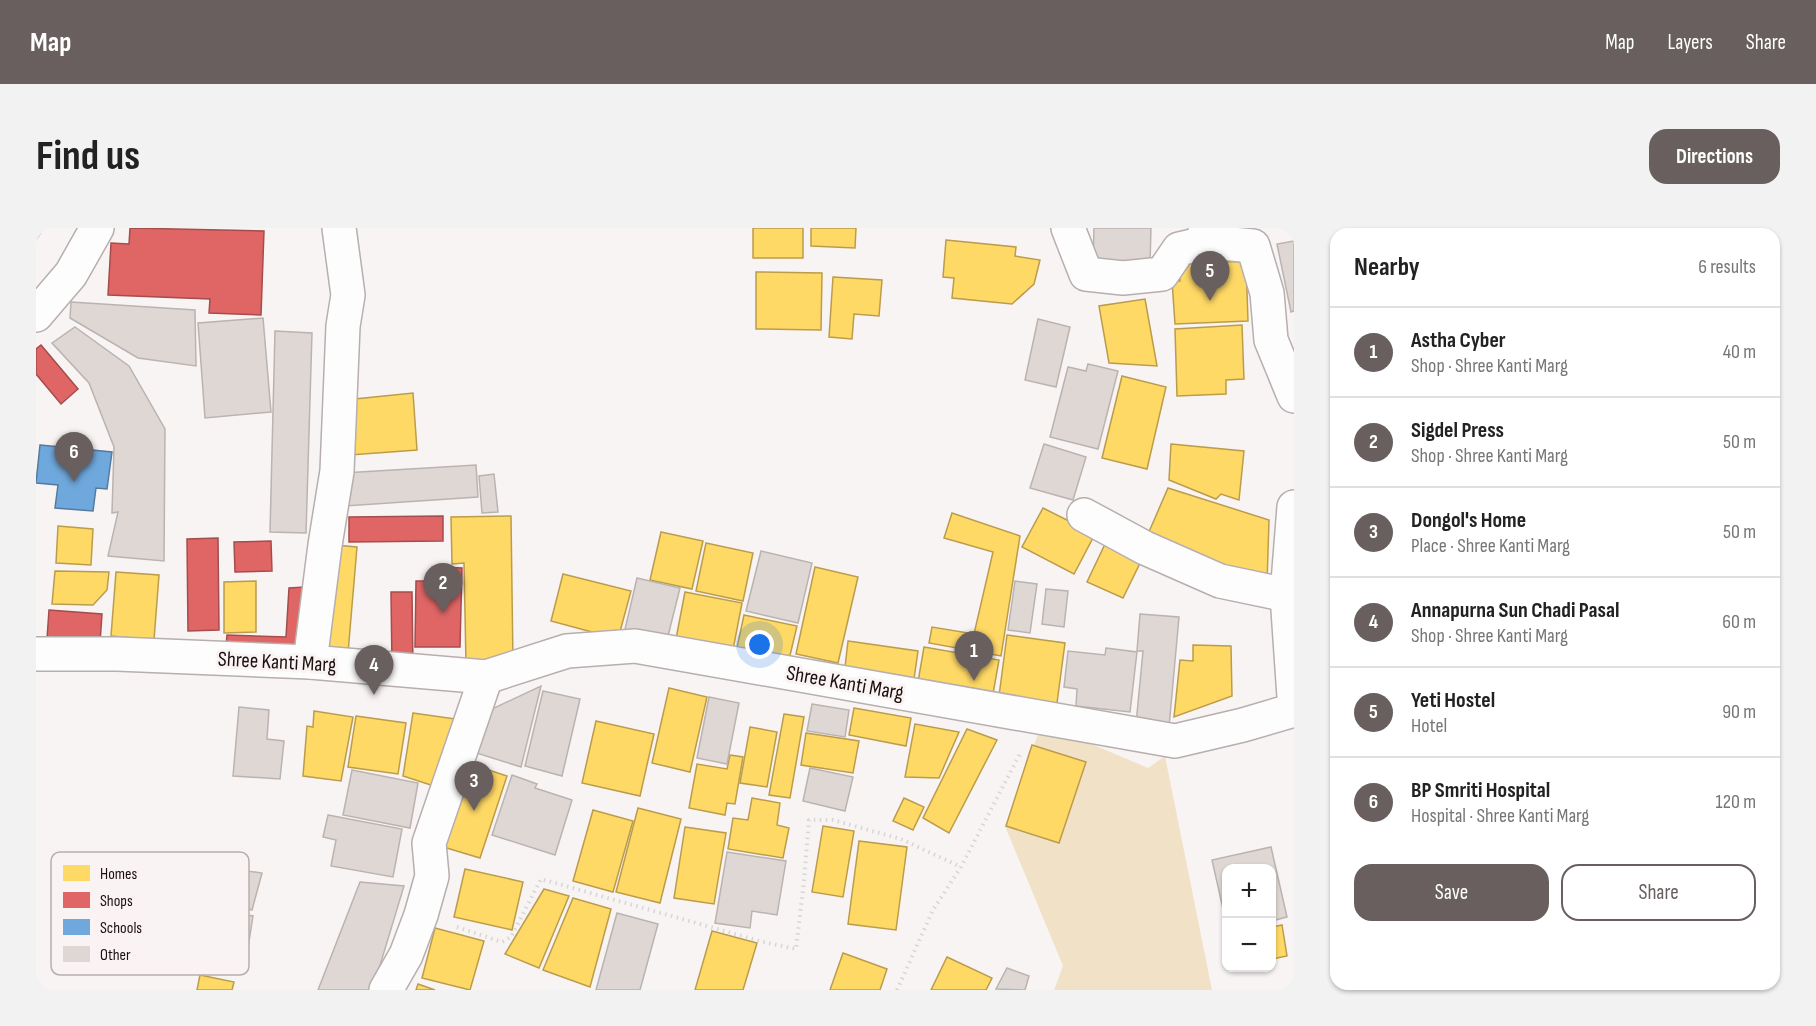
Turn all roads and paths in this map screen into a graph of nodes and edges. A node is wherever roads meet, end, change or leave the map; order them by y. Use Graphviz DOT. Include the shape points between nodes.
graph roads {
  1 [pos="97,228"];
  2 [pos="339,228"];
  3 [pos="1068,228"];
  4 [pos="1208,235"];
  5 [pos="1260,237"];
  6 [pos="36,315"];
  7 [pos="1294,396"];
  8 [pos="1294,507"];
  9 [pos="1084,515"];
  10 [pos="1287,595"];
  11 [pos="36,654"];
  12 [pos="310,662"];
  13 [pos="486,677"];
  14 [pos="1294,697"];
  15 [pos="1294,710"];
  16 [pos="1039,717"];
  17 [pos="961,867"];
  18 [pos="421,915"];
  19 [pos="386,990"];
  20 [pos="897,990"];
  1 -- 6 [label="street" via="71,274"];
  2 -- 12 [label="street" via="348,295 343,326 337,471"];
  3 -- 4 [label="street" via="1086,274 1123,278 1162,273 1179,249"];
  4 -- 5 [label="street"];
  5 -- 7 [label="street" via="1271,340"];
  8 -- 10 [label="street"];
  9 -- 10 [label="street" via="1145,548 1220,581"];
  10 -- 14 [label="street"];
  11 -- 12 [label="street, Shree Kanti Marg"];
  12 -- 13 [label="street, Shree Kanti Marg"];
  13 -- 16 [label="street, Shree Kanti Marg" via="567,651 635,646"];
  13 -- 18 [label="street" via="429,843 432,876"];
  15 -- 16 [label="street, Shree Kanti Marg" via="1175,741"];
  16 -- 17 [label="path"];
  17 -- 18 [label="path" via="901,839 833,820 809,820 796,949 541,879 511,937 502,942"];
  17 -- 20 [label="path" via="933,910"];
  18 -- 19 [label="street" via="406,955"];
}
